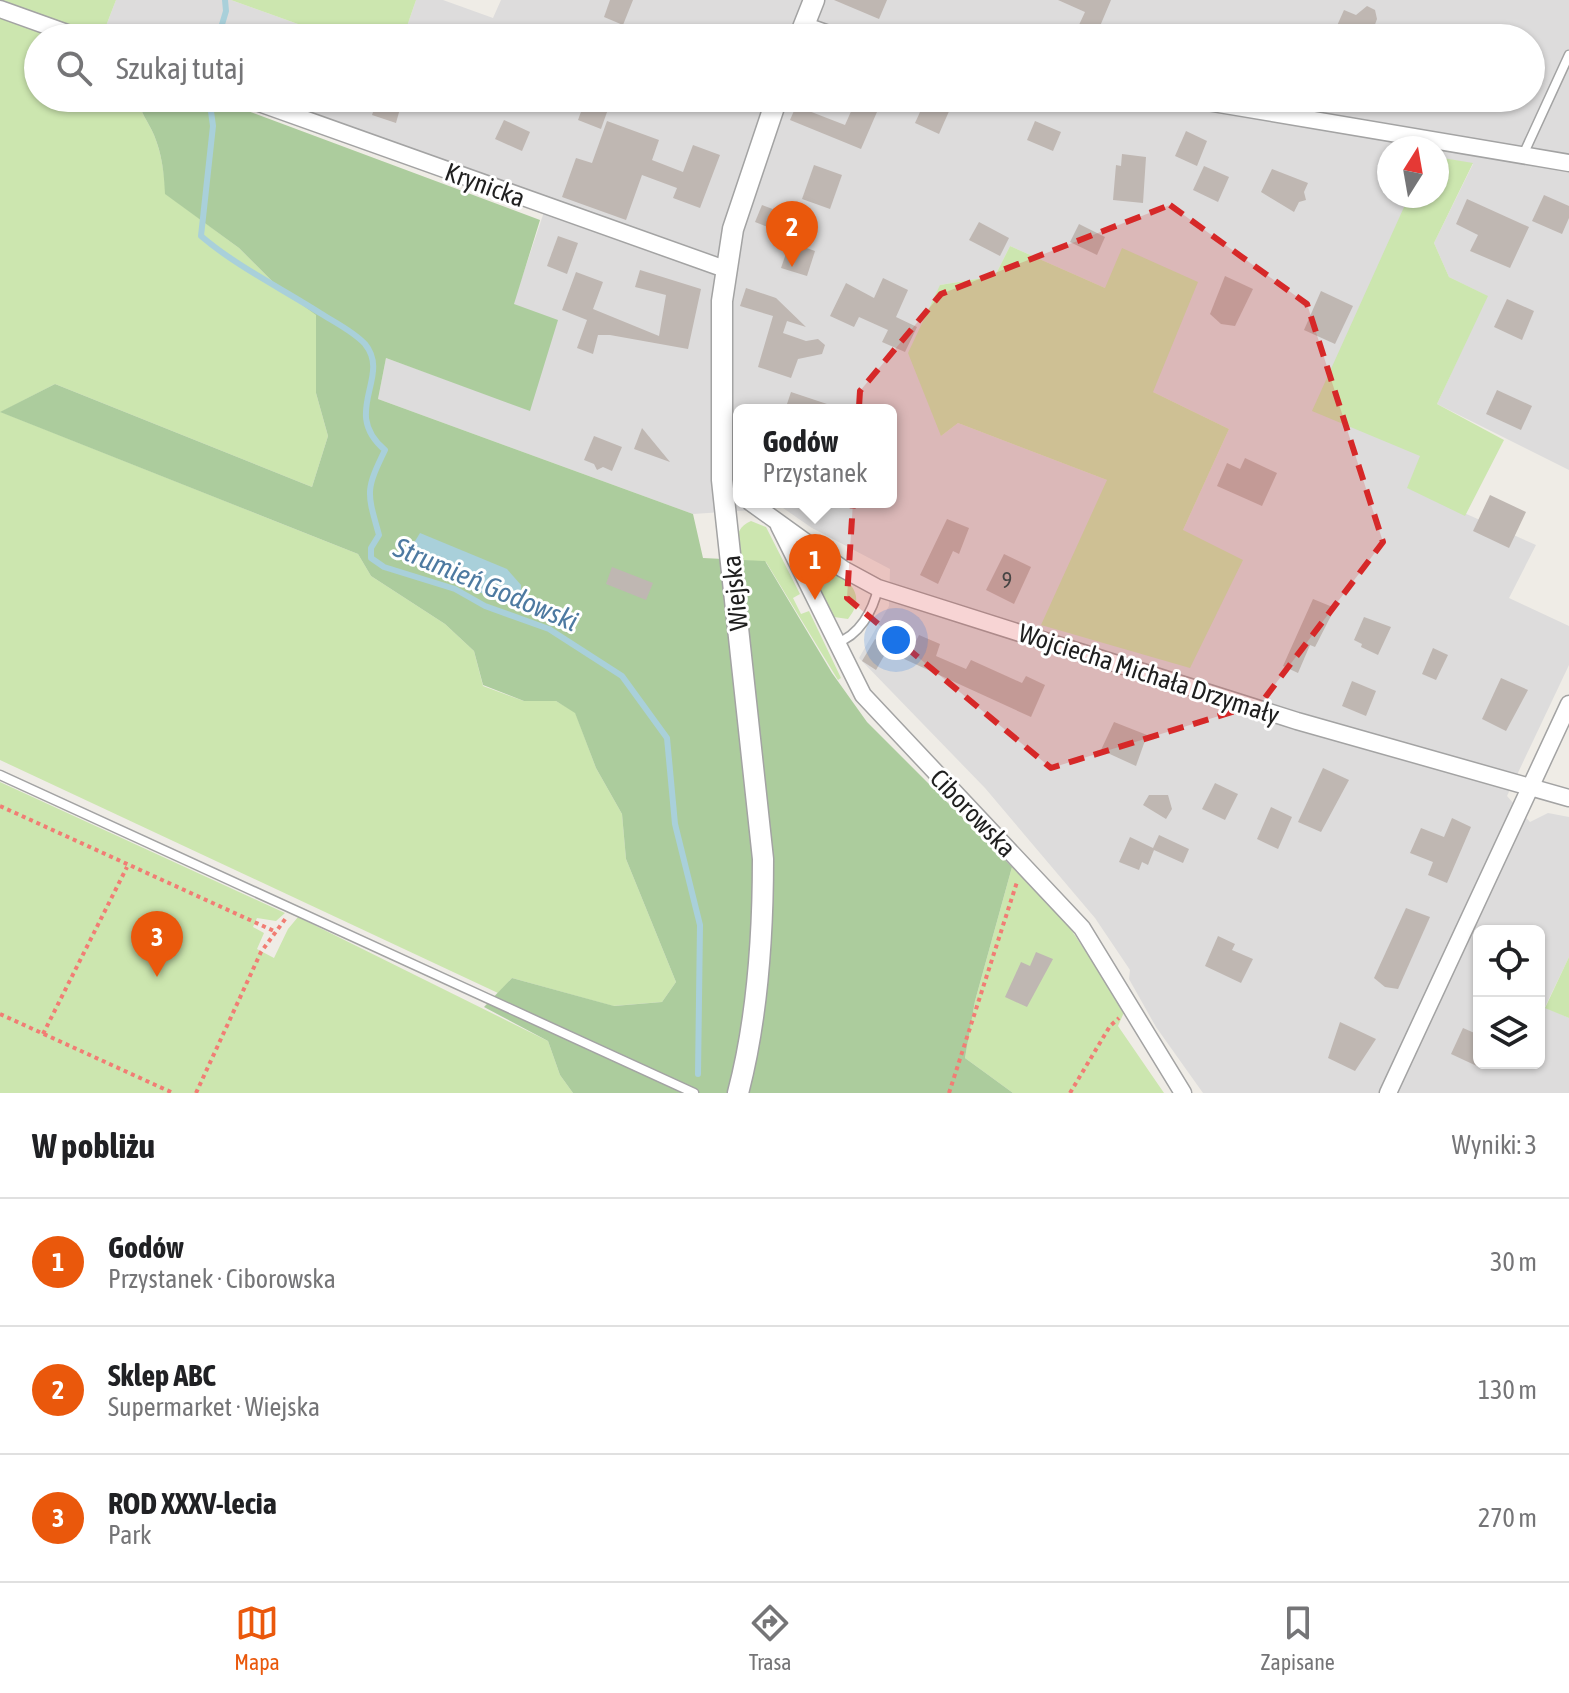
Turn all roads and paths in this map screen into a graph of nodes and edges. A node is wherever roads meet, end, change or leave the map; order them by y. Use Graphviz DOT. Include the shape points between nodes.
graph roads {
  1 [pos="814,0"];
  2 [pos="0,9"];
  3 [pos="42,24"];
  4 [pos="804,24"];
  5 [pos="1569,55"];
  6 [pos="1545,107"];
  7 [pos="284,112"];
  8 [pos="772,112"];
  9 [pos="1267,112"];
  10 [pos="1543,112"];
  11 [pos="1523,155"];
  12 [pos="1569,163"];
  13 [pos="725,269"];
  14 [pos="722,480"];
  15 [pos="733,488"];
  16 [pos="758,508"];
  17 [pos="779,524"];
  18 [pos="878,588"];
  19 [pos="835,643"];
  20 [pos="1569,704"];
  21 [pos="0,775"];
  22 [pos="1531,788"];
  23 [pos="1569,798"];
  24 [pos="0,806"];
  25 [pos="1023,864"];
  26 [pos="127,867"];
  27 [pos="294,910"];
  28 [pos="274,931"];
  29 [pos="1131,1007"];
  30 [pos="0,1014"];
  31 [pos="43,1034"];
  32 [pos="173,1093"];
  33 [pos="196,1093"];
  34 [pos="694,1093"];
  35 [pos="738,1093"];
  36 [pos="949,1093"];
  37 [pos="1070,1093"];
  38 [pos="1183,1093"];
  39 [pos="1388,1093"];
  1 -- 4 [label="street"];
  2 -- 3 [label="street"];
  5 -- 6 [label="lane"];
  7 -- 13 [label="street, Krynicka"];
  8 -- 13 [label="street, Wiejska" via="745,188"];
  9 -- 11 [label="street"];
  10 -- 11 [label="lane"];
  11 -- 12 [label="street"];
  13 -- 14 [label="street, Wiejska"];
  14 -- 15 [label="street"];
  14 -- 35 [label="street, Wiejska" via="763,859 757,981"];
  16 -- 17 [label="street, Wojciecha Michała Drzymały"];
  17 -- 18 [label="street, Wojciecha Michała Drzymały"];
  17 -- 19 [label="street, Ciborowska"];
  18 -- 19 [label="lane" via="870,612 854,633"];
  18 -- 22 [label="street, Wojciecha Michała Drzymały" via="1297,721"];
  19 -- 25 [label="street, Ciborowska" via="863,695"];
  20 -- 22 [label="street"];
  21 -- 27 [label="lane"];
  22 -- 23 [label="street, Wojciecha Michała Drzymały"];
  22 -- 39 [label="street"];
  24 -- 26 [label="path"];
  25 -- 29 [label="street, Ciborowska" via="1082,928"];
  25 -- 36 [label="path"];
  26 -- 28 [label="path"];
  26 -- 31 [label="path"];
  27 -- 28 [label="path"];
  27 -- 34 [label="lane"];
  28 -- 33 [label="path"];
  29 -- 37 [label="path" via="1110,1026"];
  29 -- 38 [label="street, Ciborowska"];
  30 -- 31 [label="path"];
  31 -- 32 [label="path"];
}
